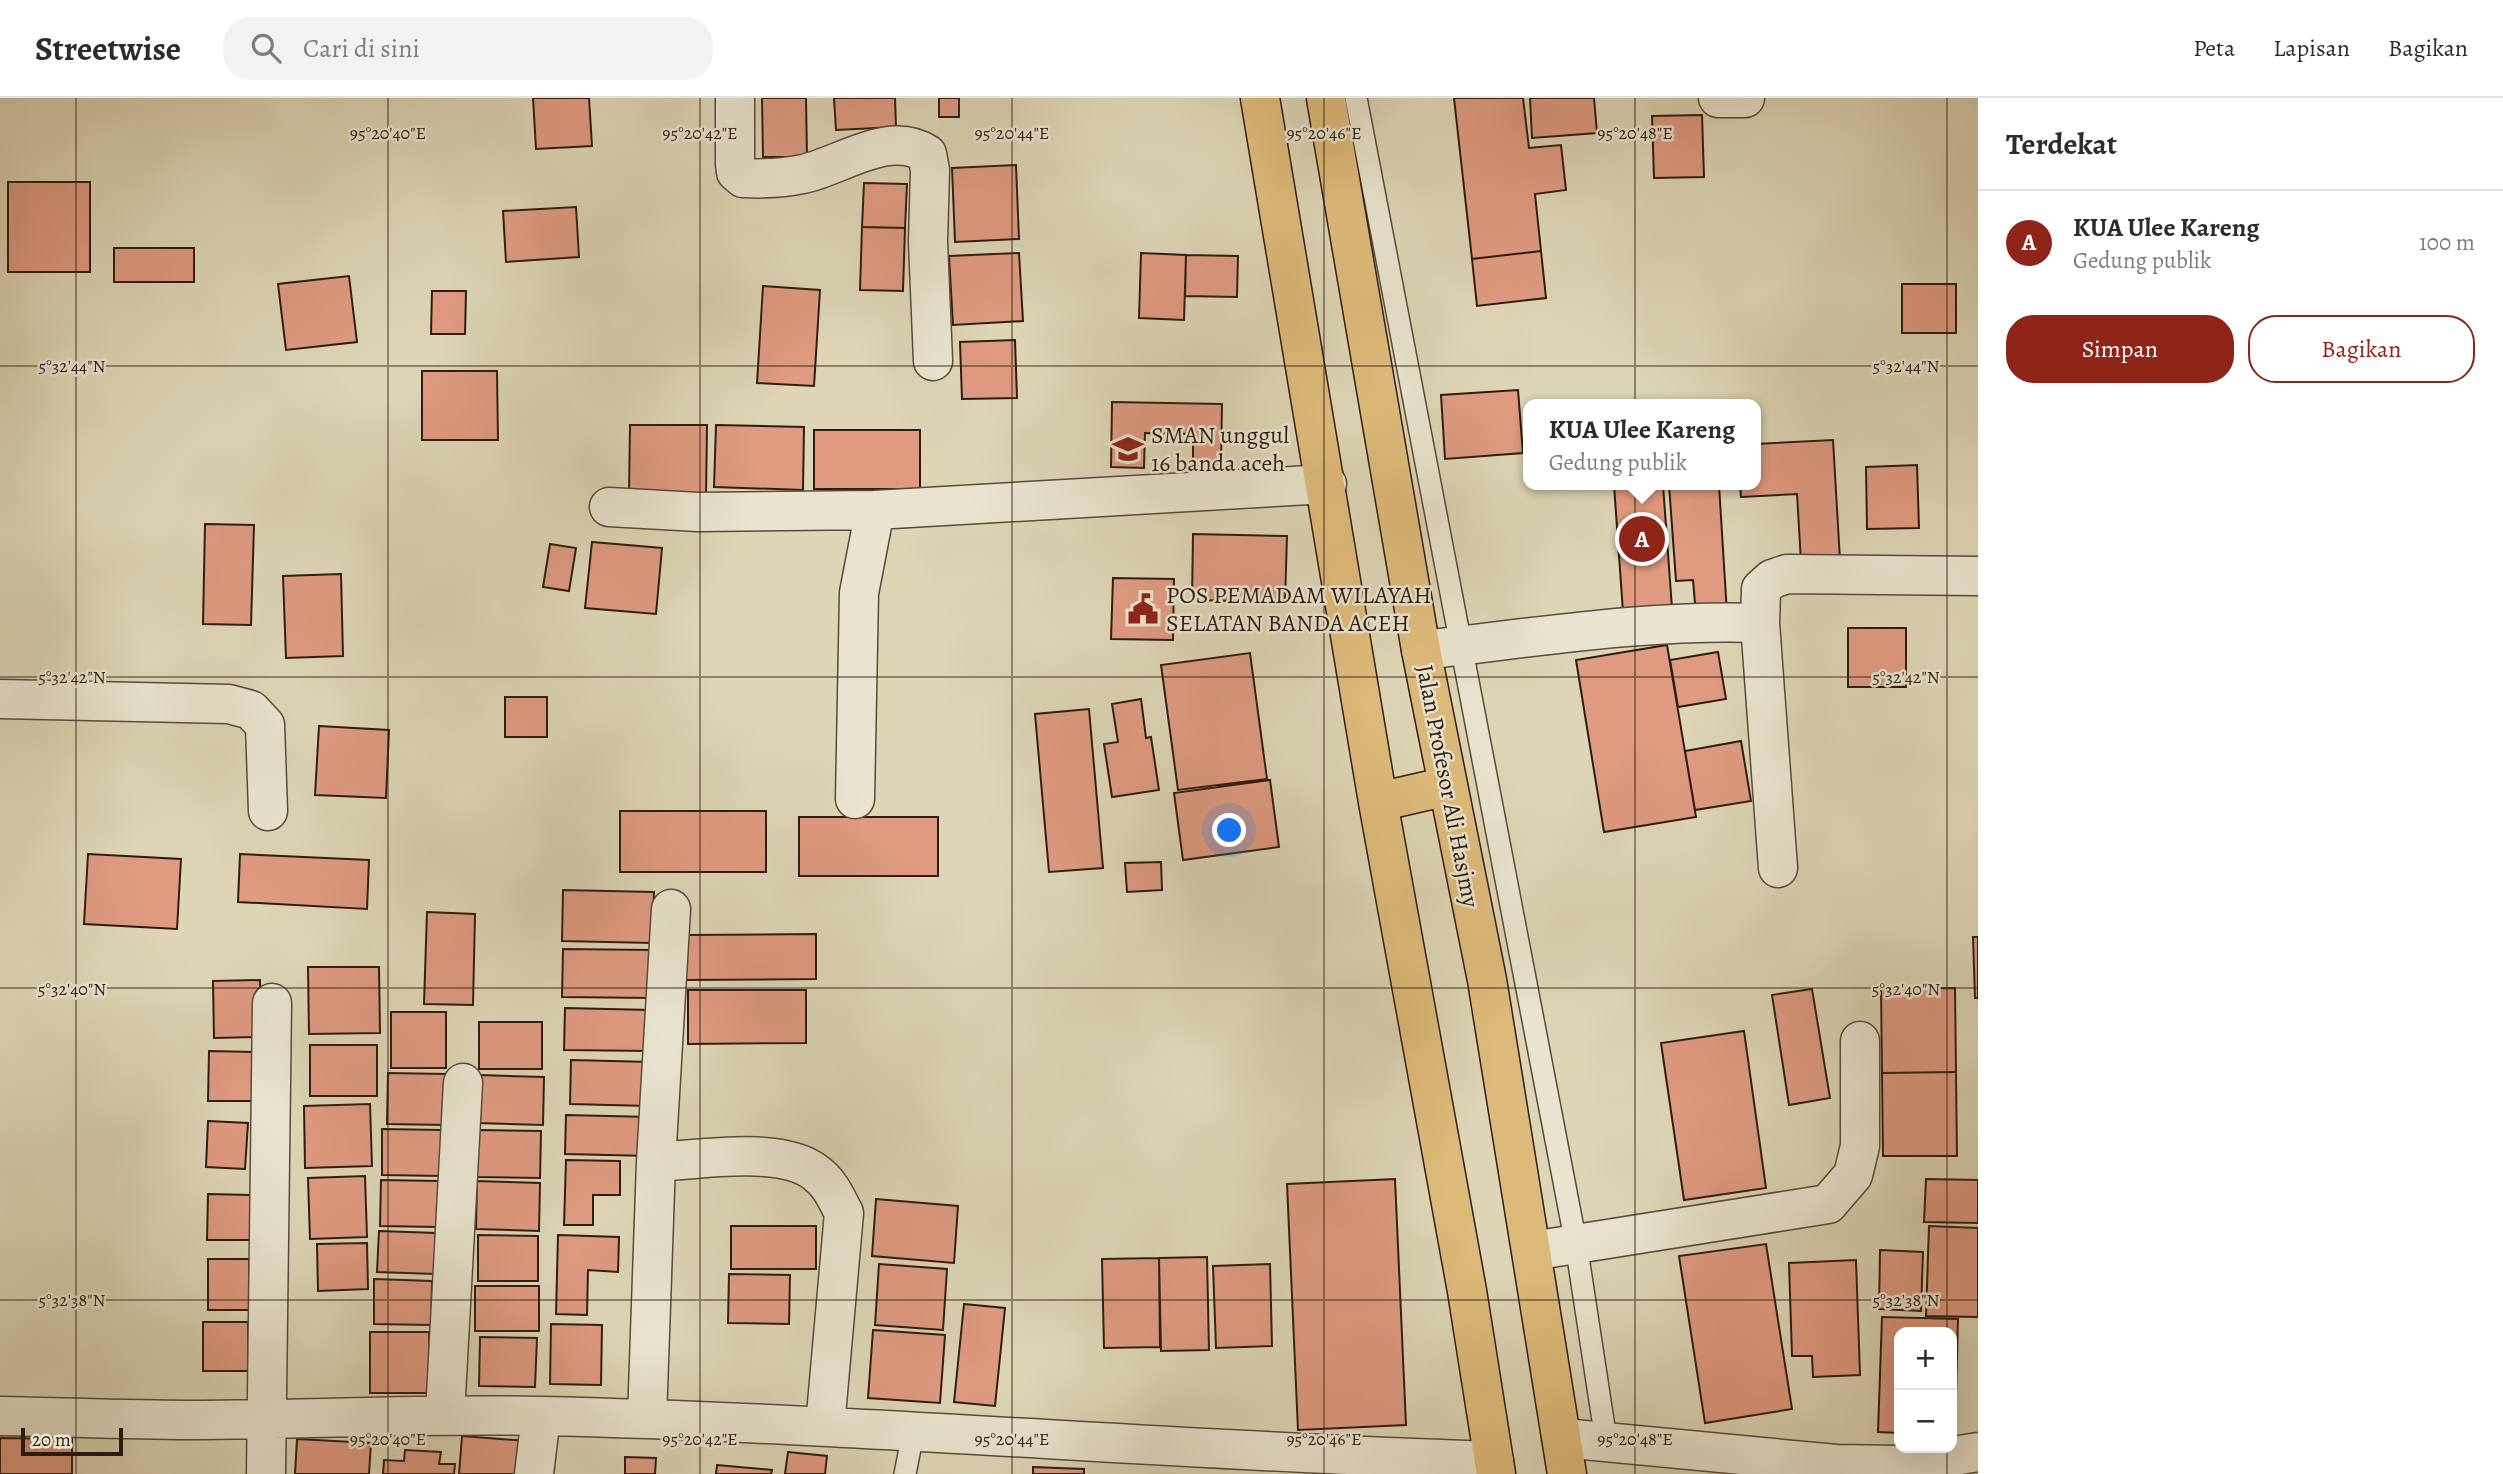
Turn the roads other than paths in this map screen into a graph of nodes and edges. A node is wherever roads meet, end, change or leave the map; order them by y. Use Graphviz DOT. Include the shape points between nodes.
graph roads {
  1 [pos="735,98"];
  2 [pos="1260,98"];
  3 [pos="1326,98"];
  4 [pos="1356,98"];
  5 [pos="1718,98"];
  6 [pos="1745,98"];
  7 [pos="933,361"];
  8 [pos="1327,484"];
  9 [pos="609,508"];
  10 [pos="874,510"];
  11 [pos="1978,576"];
  12 [pos="1760,623"];
  13 [pos="1463,645"];
  14 [pos="1421,650"];
  15 [pos="0,699"];
  16 [pos="1448,786"];
  17 [pos="855,799"];
  18 [pos="1378,802"];
  19 [pos="268,811"];
  20 [pos="1778,868"];
  21 [pos="671,909"];
  22 [pos="272,1003"];
  23 [pos="1860,1041"];
  24 [pos="463,1083"];
  25 [pos="656,1162"];
  26 [pos="1576,1244"];
  27 [pos="1532,1251"];
  28 [pos="445,1414"];
  29 [pos="0,1416"];
  30 [pos="541,1416"];
  31 [pos="268,1418"];
  32 [pos="647,1419"];
  33 [pos="825,1426"];
  34 [pos="913,1433"];
  35 [pos="1606,1440"];
  36 [pos="1978,1452"];
  37 [pos="1565,1456"];
  38 [pos="1103,1459"];
  39 [pos="1687,1461"];
  40 [pos="1495,1468"];
  41 [pos="266,1474"];
  42 [pos="534,1474"];
  43 [pos="905,1474"];
  1 -- 7 [label="street" via="735,164 743,178 803,174 871,150 904,145 927,154"];
  2 -- 8 [label="main road"];
  3 -- 14 [label="main road, Jalan Profesor Ali Hasjmy"];
  4 -- 13 [label="lane"];
  5 -- 6 [label="street"];
  8 -- 10 [label="street"];
  8 -- 18 [label="main road"];
  9 -- 10 [label="street"];
  10 -- 17 [label="street" via="859,593"];
  11 -- 12 [label="street" via="1787,574 1761,589"];
  12 -- 13 [label="street" via="1710,621"];
  12 -- 20 [label="street"];
  13 -- 14 [label="street"];
  13 -- 26 [label="lane" via="1508,903"];
  14 -- 16 [label="main road, Jalan Profesor Ali Hasjmy"];
  15 -- 19 [label="street" via="229,704 251,710 265,725"];
  16 -- 18 [label="main road"];
  16 -- 27 [label="main road, Jalan Profesor Ali Hasjmy" via="1487,980"];
  18 -- 40 [label="main road"];
  21 -- 25 [label="street"];
  22 -- 31 [label="street"];
  23 -- 26 [label="street" via="1860,1146 1853,1175 1828,1204"];
  24 -- 28 [label="street"];
  25 -- 32 [label="street"];
  25 -- 33 [label="street" via="755,1157 789,1160 815,1171 832,1189 844,1213"];
  26 -- 27 [label="street"];
  26 -- 35 [label="lane"];
  27 -- 37 [label="main road, Jalan Profesor Ali Hasjmy"];
  28 -- 30 [label="street"];
  28 -- 31 [label="street"];
  29 -- 31 [label="street"];
  30 -- 32 [label="street"];
  30 -- 42 [label="street"];
  31 -- 41 [label="street"];
  32 -- 33 [label="street"];
  33 -- 34 [label="street"];
  34 -- 38 [label="street" via="951,1432"];
  34 -- 43 [label="lane"];
  35 -- 37 [label="street"];
  35 -- 39 [label="street"];
  36 -- 39 [label="street" via="1900,1465"];
  38 -- 40 [label="street"];
}
